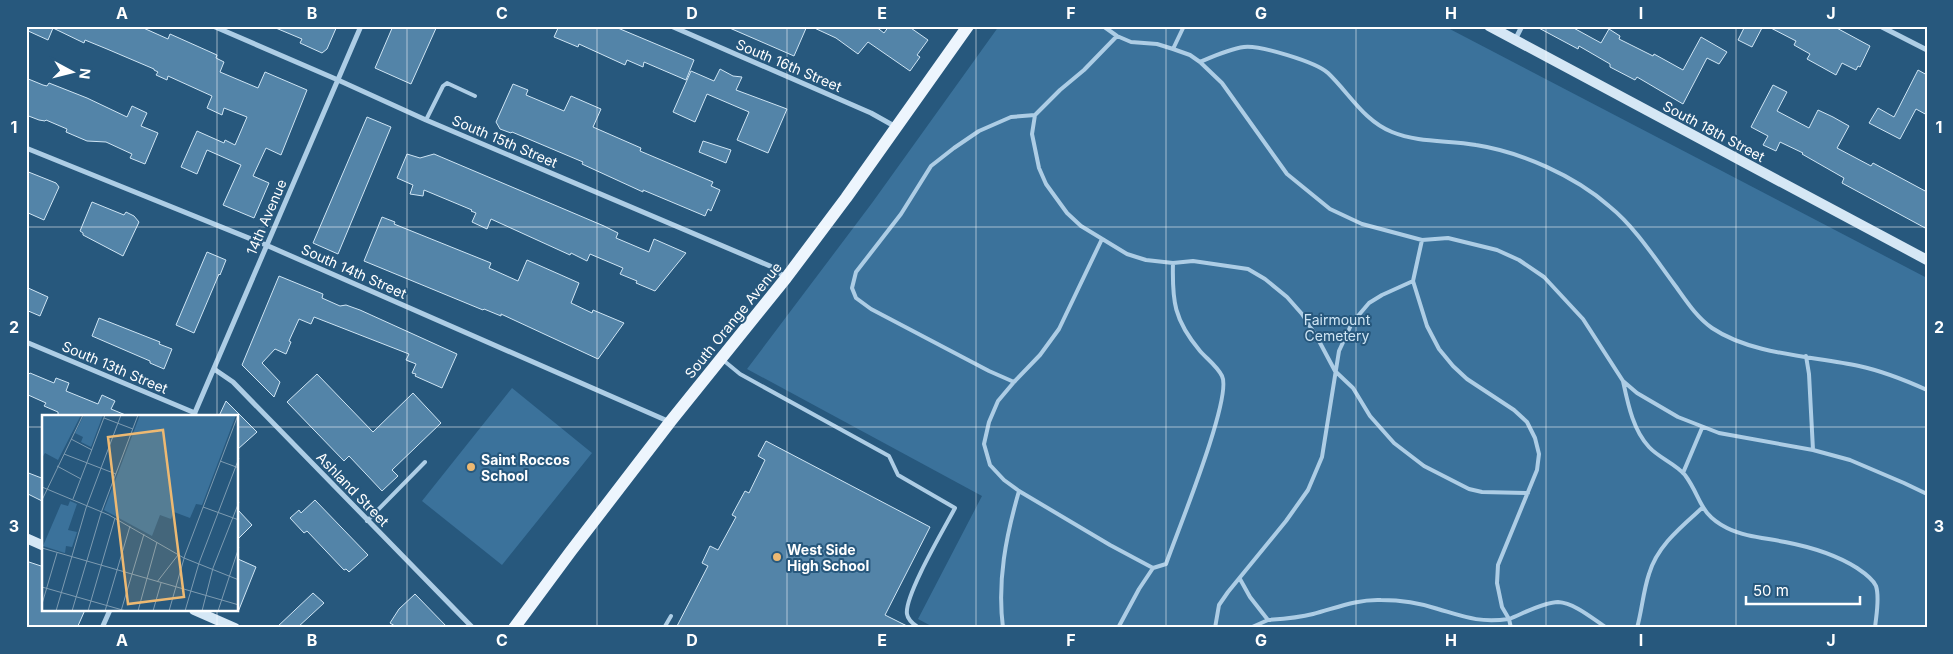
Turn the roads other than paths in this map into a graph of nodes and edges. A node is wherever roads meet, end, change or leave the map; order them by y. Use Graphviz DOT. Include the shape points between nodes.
graph roads {
  1 [pos="213,26"];
  2 [pos="361,26"];
  3 [pos="671,26"];
  4 [pos="968,26"];
  5 [pos="1104,26"];
  6 [pos="1184,26"];
  7 [pos="1489,26"];
  8 [pos="1522,26"];
  9 [pos="1880,26"];
  10 [pos="1117,36"];
  11 [pos="1515,40"];
  12 [pos="1173,48"];
  13 [pos="1927,50"];
  14 [pos="1200,62"];
  15 [pos="338,80"];
  16 [pos="476,96"];
  17 [pos="1035,115"];
  18 [pos="426,120"];
  19 [pos="896,127"];
  20 [pos="26,148"];
  21 [pos="1102,239"];
  22 [pos="1422,240"];
  23 [pos="266,245"];
  24 [pos="1927,260"];
  25 [pos="1173,263"];
  26 [pos="786,278"];
  27 [pos="1413,281"];
  28 [pos="26,342"];
  29 [pos="1806,356"];
  30 [pos="721,359"];
  31 [pos="214,369"];
  32 [pos="1335,371"];
  33 [pos="1623,381"];
  34 [pos="1014,382"];
  35 [pos="1927,390"];
  36 [pos="194,415"];
  37 [pos="670,422"];
  38 [pos="1702,428"];
  39 [pos="1813,450"];
  40 [pos="425,462"];
  41 [pos="1683,473"];
  42 [pos="1018,491"];
  43 [pos="1528,493"];
  44 [pos="1927,494"];
  45 [pos="1702,508"];
  46 [pos="367,521"];
  47 [pos="26,538"];
  48 [pos="42,545"];
  49 [pos="1153,568"];
  50 [pos="1240,579"];
  51 [pos="109,612"];
  52 [pos="199,612"];
  53 [pos="671,616"];
  54 [pos="1509,619"];
  55 [pos="1268,620"];
  56 [pos="102,628"];
  57 [pos="235,628"];
  58 [pos="473,628"];
  59 [pos="514,628"];
  60 [pos="664,628"];
  61 [pos="919,628"];
  62 [pos="1003,628"];
  63 [pos="1118,628"];
  64 [pos="1215,628"];
  65 [pos="1250,628"];
  66 [pos="1511,628"];
  67 [pos="1607,628"];
  68 [pos="1637,628"];
  69 [pos="1875,628"];
  1 -- 15 [label="street, South 15th Street"];
  2 -- 15 [label="street, 14th Avenue"];
  3 -- 19 [label="street, South 16th Street" via="871,113"];
  4 -- 19 [label="main road, South Orange Avenue"];
  5 -- 10 [label="lane"];
  6 -- 12 [label="lane"];
  7 -- 11 [label="street, South 18th Street"];
  8 -- 11 [label="street"];
  9 -- 13 [label="street"];
  10 -- 12 [label="lane" via="1131,42"];
  10 -- 17 [label="lane"];
  11 -- 24 [label="street, South 18th Street"];
  12 -- 14 [label="lane"];
  14 -- 22 [label="lane" via="1222,83 1287,174 1313,196 1345,218"];
  14 -- 29 [label="lane" via="1245,46 1298,58 1326,71 1358,109 1391,132 1504,150 1561,175 1609,205 1632,228 1694,311 1712,328 1759,347"];
  15 -- 18 [label="street, South 15th Street"];
  15 -- 23 [label="street, 14th Avenue"];
  16 -- 18 [label="lane" via="448,83 442,86"];
  17 -- 21 [label="lane" via="1034,150 1046,184 1067,213"];
  17 -- 34 [label="lane" via="1011,117 979,131 931,166 901,214 856,272 852,288 856,298 871,309"];
  18 -- 26 [label="street, South 15th Street" via="770,266"];
  19 -- 26 [label="main road, South Orange Avenue"];
  20 -- 23 [label="street, South 14th Street"];
  21 -- 25 [label="lane" via="1127,254"];
  21 -- 34 [label="lane" via="1059,329"];
  22 -- 27 [label="lane"];
  22 -- 33 [label="lane" via="1448,238 1497,250 1538,273 1583,319"];
  23 -- 31 [label="street, 14th Avenue"];
  23 -- 37 [label="street, South 14th Street"];
  25 -- 32 [label="lane" via="1193,261 1248,269 1266,279 1302,314"];
  25 -- 49 [label="lane" via="1178,318 1190,339 1223,377 1224,388 1221,408 1166,564"];
  26 -- 30 [label="main road, South Orange Avenue"];
  27 -- 32 [label="lane" via="1369,303 1352,323 1339,351"];
  27 -- 43 [label="lane" via="1427,326 1439,349 1467,379 1527,422 1539,454"];
  28 -- 36 [label="street, South 13th Street"];
  29 -- 35 [label="lane" via="1862,366"];
  29 -- 39 [label="lane"];
  30 -- 37 [label="main road, South Orange Avenue"];
  30 -- 61 [label="lane" via="740,374 889,456 898,475 955,508 910,596 906,613"];
  31 -- 36 [label="street, 14th Avenue"];
  31 -- 46 [label="street, Ashland Street" via="233,382"];
  32 -- 43 [label="lane" via="1353,388 1370,416 1394,442 1424,466 1453,482 1482,492"];
  32 -- 50 [label="lane" via="1322,457 1308,490"];
  33 -- 38 [label="lane" via="1637,393"];
  33 -- 41 [label="lane" via="1636,428 1649,447"];
  34 -- 42 [label="lane" via="998,401 984,444 990,465"];
  37 -- 59 [label="main road, South Orange Avenue"];
  38 -- 39 [label="lane"];
  38 -- 41 [label="lane"];
  39 -- 44 [label="lane" via="1850,460"];
  40 -- 46 [label="lane"];
  41 -- 45 [label="lane" via="1693,486"];
  42 -- 49 [label="lane"];
  42 -- 62 [label="lane" via="1004,553"];
  43 -- 54 [label="lane" via="1498,565 1497,583 1502,607"];
  45 -- 68 [label="lane" via="1672,535 1656,556"];
  45 -- 69 [label="lane" via="1727,528 1761,539 1826,552 1864,572 1876,586"];
  46 -- 58 [label="street, Ashland Street"];
  47 -- 48 [label="street"];
  49 -- 63 [label="lane"];
  50 -- 55 [label="lane" via="1256,607"];
  50 -- 64 [label="lane" via="1219,605"];
  51 -- 56 [label="street"];
  52 -- 57 [label="street"];
  53 -- 60 [label="lane"];
  54 -- 55 [label="lane" via="1491,622 1412,603 1380,600 1348,603 1297,618"];
  54 -- 66 [label="lane"];
  54 -- 67 [label="lane" via="1557,602 1573,607"];
  55 -- 65 [label="lane"];
}
